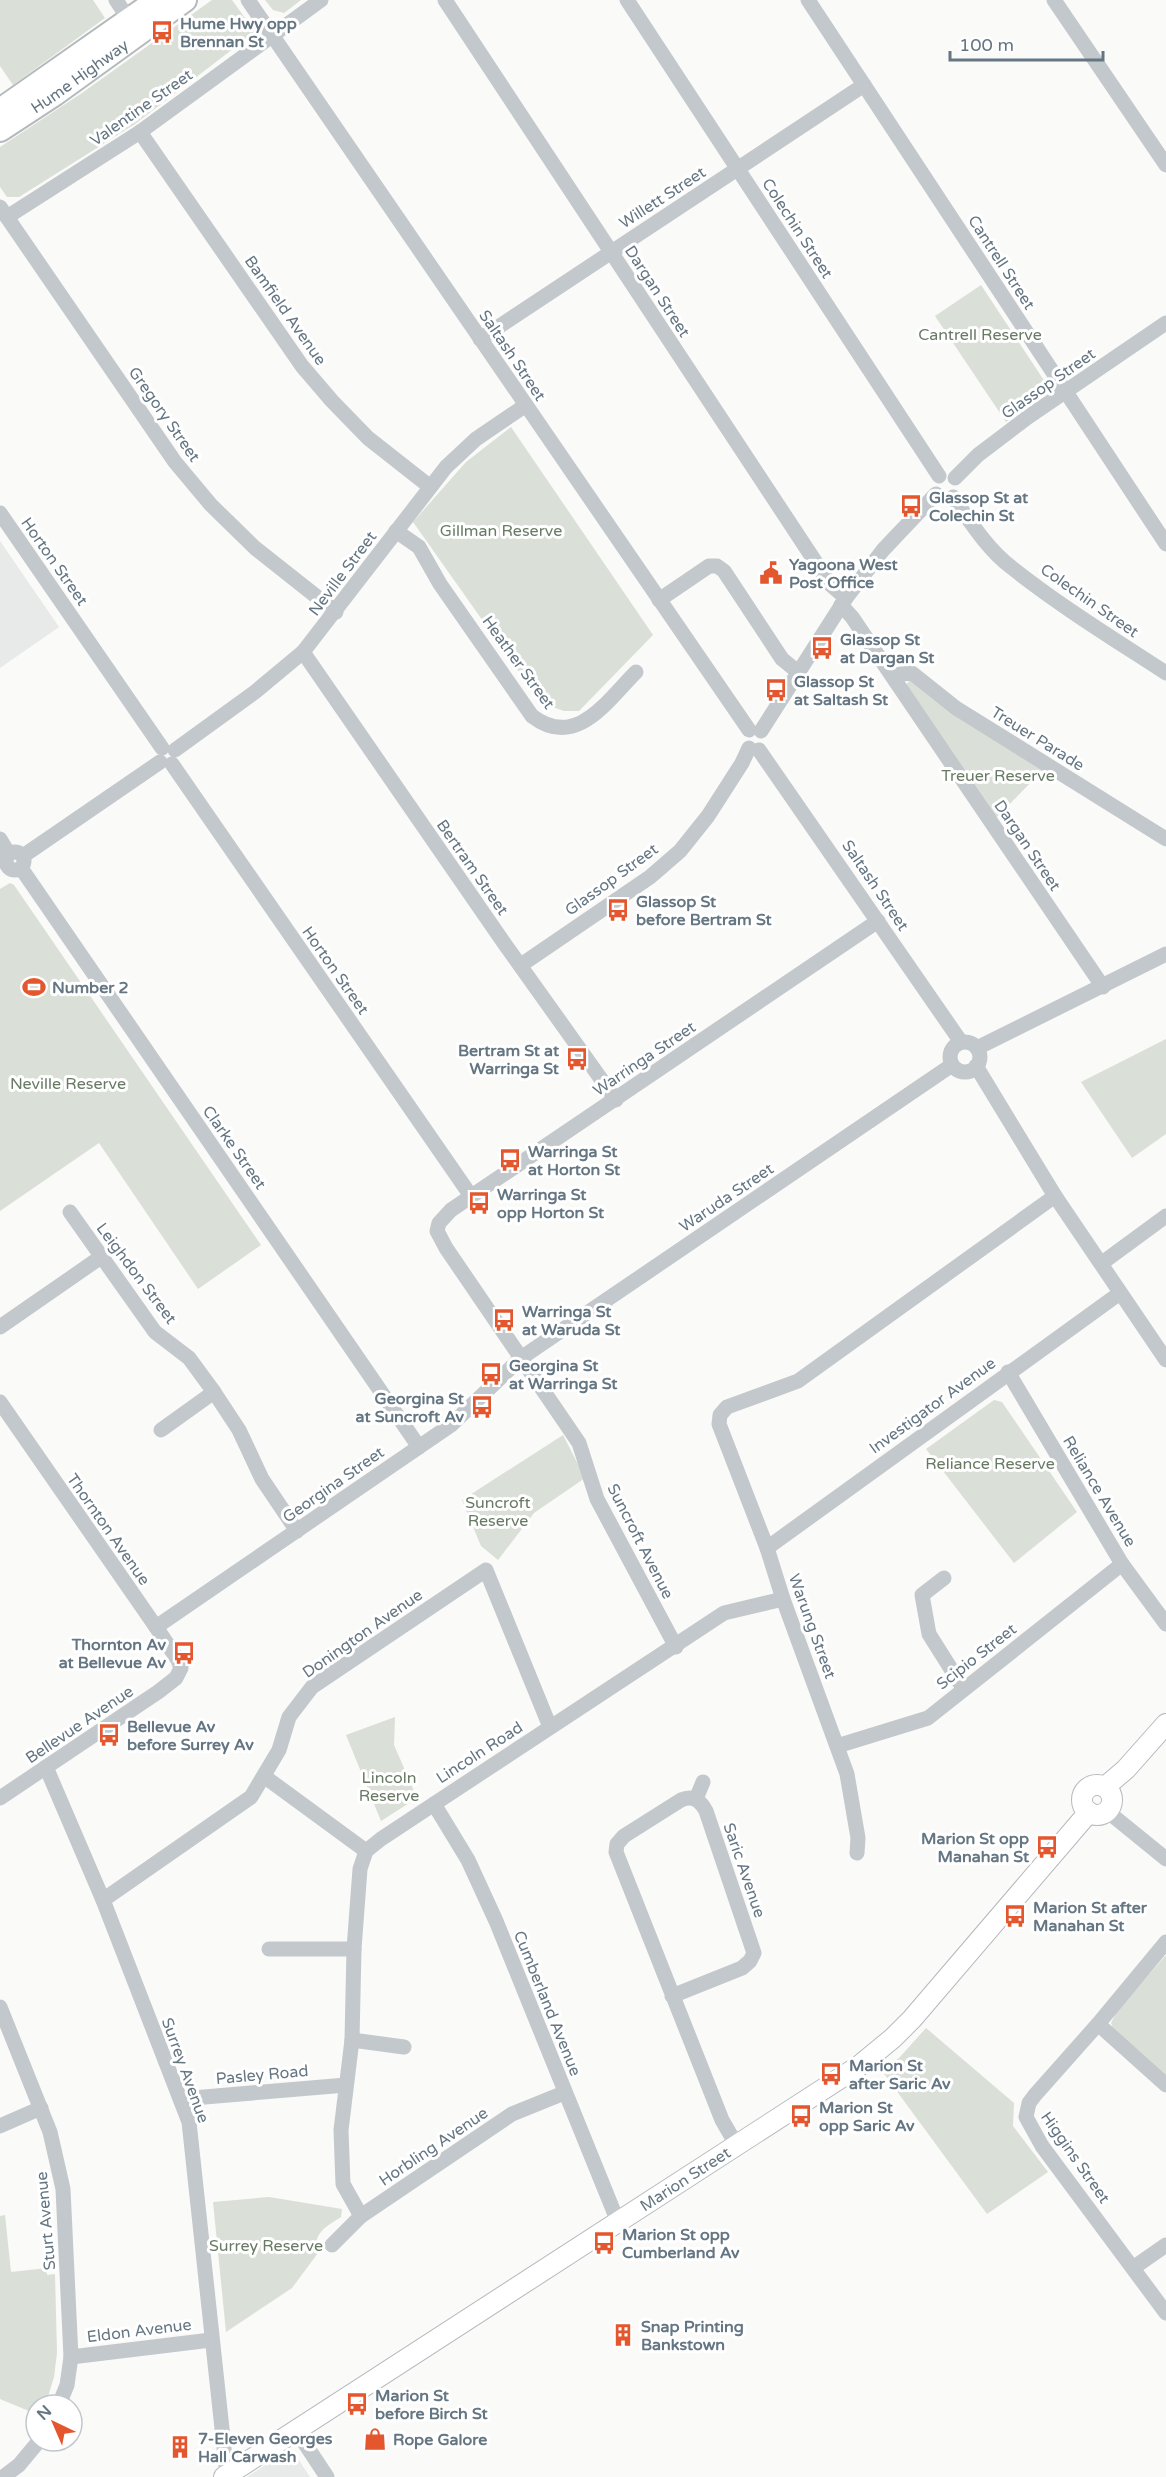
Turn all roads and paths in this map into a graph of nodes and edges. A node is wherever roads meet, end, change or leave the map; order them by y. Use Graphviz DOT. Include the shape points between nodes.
graph roads {
  1 [pos="116,0"];
  2 [pos="157,0"];
  3 [pos="185,0"];
  4 [pos="248,0"];
  5 [pos="321,0"];
  6 [pos="445,0"];
  7 [pos="627,0"];
  8 [pos="808,0"];
  9 [pos="1054,0"];
  10 [pos="134,26"];
  11 [pos="273,34"];
  12 [pos="864,85"];
  13 [pos="0,110"];
  14 [pos="0,130"];
  15 [pos="140,132"];
  16 [pos="1166,165"];
  17 [pos="738,169"];
  18 [pos="4,212"];
  19 [pos="611,252"];
  20 [pos="1166,323"];
  21 [pos="480,339"];
  22 [pos="1066,392"];
  23 [pos="526,405"];
  24 [pos="939,476"];
  25 [pos="955,478"];
  26 [pos="429,486"];
  27 [pos="936,494"];
  28 [pos="953,496"];
  29 [pos="0,513"];
  30 [pos="396,531"];
  31 [pos="1166,544"];
  32 [pos="659,600"];
  33 [pos="843,601"];
  34 [pos="336,612"];
  35 [pos="303,652"];
  36 [pos="636,672"];
  37 [pos="798,672"];
  38 [pos="1166,673"];
  39 [pos="892,675"];
  40 [pos="755,730"];
  41 [pos="754,749"];
  42 [pos="167,756"];
  43 [pos="0,839"];
  44 [pos="1166,839"];
  45 [pos="12,863"];
  46 [pos="878,921"];
  47 [pos="1166,954"];
  48 [pos="521,965"];
  49 [pos="1103,987"];
  50 [pos="961,1042"];
  51 [pos="977,1048"];
  52 [pos="952,1065"];
  53 [pos="976,1066"];
  54 [pos="616,1100"];
  55 [pos="471,1196"];
  56 [pos="1056,1196"];
  57 [pos="70,1212"];
  58 [pos="1166,1216"];
  59 [pos="101,1257"];
  60 [pos="1102,1263"];
  61 [pos="1120,1293"];
  62 [pos="0,1327"];
  63 [pos="521,1358"];
  64 [pos="1166,1360"];
  65 [pos="1008,1372"];
  66 [pos="214,1392"];
  67 [pos="0,1402"];
  68 [pos="161,1430"];
  69 [pos="419,1447"];
  70 [pos="297,1531"];
  71 [pos="767,1548"];
  72 [pos="1122,1564"];
  73 [pos="944,1578"];
  74 [pos="783,1599"];
  75 [pos="1166,1624"];
  76 [pos="156,1627"];
  77 [pos="676,1647"];
  78 [pos="176,1678"];
  79 [pos="963,1688"];
  80 [pos="1166,1724"];
  81 [pos="550,1727"];
  82 [pos="837,1746"];
  83 [pos="46,1767"];
  84 [pos="265,1777"];
  85 [pos="703,1782"];
  86 [pos="0,1798"];
  87 [pos="696,1799"];
  88 [pos="434,1804"];
  89 [pos="1098,1812"];
  90 [pos="366,1851"];
  91 [pos="857,1853"];
  92 [pos="1166,1859"];
  93 [pos="103,1900"];
  94 [pos="1166,1942"];
  95 [pos="269,1949"];
  96 [pos="354,1949"];
  97 [pos="672,1996"];
  98 [pos="0,2007"];
  99 [pos="1098,2024"];
  100 [pos="352,2040"];
  101 [pos="404,2047"];
  102 [pos="346,2085"];
  103 [pos="1166,2085"];
  104 [pos="564,2093"];
  105 [pos="181,2099"];
  106 [pos="40,2108"];
  107 [pos="0,2126"];
  108 [pos="737,2146"];
  109 [pos="362,2216"];
  110 [pos="618,2222"];
  111 [pos="332,2245"];
  112 [pos="1166,2245"];
  113 [pos="1133,2268"];
  114 [pos="1166,2313"];
  115 [pos="211,2340"];
  116 [pos="71,2357"];
  117 [pos="64,2393"];
  118 [pos="296,2430"];
  119 [pos="30,2453"];
  120 [pos="225,2476"];
  121 [pos="3,2477"];
  122 [pos="327,2477"];
  1 -- 10 [label="street"];
  2 -- 10 [label="highway, Hume Highway"];
  3 -- 10 [label="highway, Hume Highway"];
  4 -- 11 [label="street, Saltash Street"];
  5 -- 11 [label="street, Valentine Street"];
  6 -- 19 [label="street, Dargan Street"];
  7 -- 17 [label="street, Colechin Street"];
  8 -- 12 [label="street, Cantrell Street"];
  9 -- 16 [label="street"];
  10 -- 13 [label="highway, Hume Highway"];
  10 -- 14 [label="highway, Hume Highway" via="56,94"];
  11 -- 15 [label="street, Valentine Street"];
  11 -- 21 [label="street, Saltash Street"];
  12 -- 17 [label="street, Willett Street"];
  12 -- 22 [label="street, Cantrell Street"];
  15 -- 18 [label="street, Valentine Street"];
  15 -- 26 [label="street, Bamfield Avenue" via="302,366 368,438"];
  17 -- 19 [label="street, Willett Street"];
  17 -- 24 [label="street, Colechin Street"];
  18 -- 34 [label="street, Gregory Street" via="175,462 210,505 255,548"];
  19 -- 21 [label="street, Willett Street"];
  19 -- 33 [label="street, Dargan Street"];
  20 -- 22 [label="street, Glassop Street"];
  21 -- 23 [label="street, Saltash Street"];
  22 -- 25 [label="street, Glassop Street" via="1004,435"];
  22 -- 31 [label="street, Cantrell Street"];
  23 -- 26 [label="street, Neville Street" via="476,440"];
  23 -- 32 [label="street, Saltash Street"];
  24 -- 25 [label="street"];
  24 -- 27 [label="street" via="934,487"];
  25 -- 28 [label="street" via="958,488"];
  26 -- 30 [label="street, Neville Street"];
  27 -- 28 [label="street" via="944,498"];
  27 -- 33 [label="street" via="883,550"];
  28 -- 38 [label="street, Colechin Street" via="978,532 1011,567"];
  29 -- 42 [label="street, Horton Street"];
  30 -- 34 [label="street, Neville Street"];
  30 -- 36 [label="street, Heather Street" via="419,547 440,584 532,716 543,724 553,728 577,726"];
  32 -- 37 [label="street" via="709,566 717,566 782,659"];
  32 -- 40 [label="street, Saltash Street"];
  33 -- 37 [label="street"];
  33 -- 39 [label="street, Dargan Street"];
  34 -- 35 [label="street, Neville Street"];
  35 -- 42 [label="street, Neville Street"];
  35 -- 48 [label="street, Bertram Street"];
  37 -- 40 [label="street"];
  39 -- 44 [label="street, Treuer Parade" via="912,673 956,708"];
  39 -- 49 [label="street, Dargan Street"];
  40 -- 41 [label="street" via="744,739"];
  41 -- 46 [label="street, Saltash Street"];
  41 -- 48 [label="street, Glassop Street" via="680,851 650,877"];
  42 -- 45 [label="street, Neville Street"];
  42 -- 55 [label="street, Horton Street"];
  43 -- 45 [label="street, Clarke Street"];
  45 -- 69 [label="street, Clarke Street"];
  46 -- 50 [label="street, Saltash Street"];
  46 -- 54 [label="street, Warringa Street"];
  47 -- 49 [label="street"];
  48 -- 54 [label="street, Bertram Street"];
  49 -- 51 [label="street"];
  50 -- 51 [label="street"];
  50 -- 52 [label="street" via="951,1051"];
  51 -- 53 [label="street" via="980,1057"];
  52 -- 53 [label="street" via="964,1072"];
  52 -- 63 [label="street, Waruda Street"];
  53 -- 56 [label="street"];
  54 -- 55 [label="street, Warringa Street"];
  55 -- 63 [label="street, Warringa Street" via="430,1232 446,1248"];
  56 -- 60 [label="street"];
  56 -- 71 [label="street, Warung Street" via="798,1381 714,1413"];
  57 -- 59 [label="street, Leighdon Street"];
  58 -- 60 [label="street"];
  59 -- 62 [label="street"];
  59 -- 66 [label="street, Leighdon Street" via="155,1332 189,1358"];
  60 -- 61 [label="street"];
  61 -- 64 [label="street"];
  61 -- 65 [label="street, Investigator Avenue"];
  63 -- 69 [label="street, Georgina Street" via="451,1425"];
  63 -- 77 [label="street, Suncroft Avenue" via="579,1443 597,1499"];
  65 -- 71 [label="street, Investigator Avenue"];
  65 -- 72 [label="street, Reliance Avenue"];
  66 -- 68 [label="street"];
  66 -- 70 [label="street, Leighdon Street" via="239,1430 262,1479"];
  67 -- 76 [label="street, Thornton Avenue"];
  69 -- 70 [label="street, Georgina Street"];
  70 -- 76 [label="street, Georgina Street"];
  71 -- 74 [label="street, Warung Street"];
  72 -- 75 [label="street, Reliance Avenue"];
  72 -- 79 [label="street, Scipio Street"];
  73 -- 79 [label="street" via="922,1595 929,1634"];
  74 -- 77 [label="street, Lincoln Road" via="724,1613"];
  74 -- 82 [label="street, Warung Street"];
  76 -- 78 [label="street, Thornton Avenue" via="180,1664"];
  77 -- 81 [label="street, Lincoln Road"];
  78 -- 83 [label="street, Bellevue Avenue"];
  79 -- 82 [label="street, Scipio Street" via="927,1718"];
  80 -- 89 [label="main road" via="1105,1787 1091,1787 1084,1794 1083,1804"];
  81 -- 84 [label="street, Donington Avenue" via="486,1570 312,1688 289,1717"];
  81 -- 88 [label="street, Lincoln Road"];
  82 -- 91 [label="street, Warung Street" via="847,1774"];
  83 -- 86 [label="street, Bellevue Avenue"];
  83 -- 93 [label="street, Surrey Avenue"];
  84 -- 90 [label="street"];
  84 -- 93 [label="street, Donington Avenue" via="251,1797"];
  85 -- 87 [label="street"];
  87 -- 97 [label="street" via="681,1800 611,1845"];
  87 -- 97 [label="street, Saric Avenue" via="706,1811 758,1958"];
  88 -- 90 [label="street, Lincoln Road"];
  88 -- 104 [label="street, Cumberland Avenue" via="468,1860 496,1921"];
  89 -- 92 [label="street"];
  89 -- 108 [label="main road, Marion Street" via="893,2038 859,2066"];
  90 -- 96 [label="street" via="360,1869"];
  93 -- 105 [label="street, Surrey Avenue"];
  94 -- 99 [label="street, Higgins Street"];
  95 -- 96 [label="street"];
  96 -- 100 [label="street"];
  97 -- 108 [label="street" via="722,2120"];
  98 -- 106 [label="street, Sturt Avenue"];
  99 -- 103 [label="street"];
  99 -- 113 [label="street, Higgins Street" via="1035,2095 1026,2116 1042,2146"];
  100 -- 101 [label="street"];
  100 -- 102 [label="street"];
  102 -- 105 [label="street, Pasley Road"];
  102 -- 109 [label="street" via="341,2130 343,2184"];
  104 -- 109 [label="street, Horbling Avenue" via="512,2114"];
  104 -- 110 [label="street, Cumberland Avenue"];
  105 -- 115 [label="street, Surrey Avenue" via="191,2135"];
  106 -- 107 [label="street"];
  106 -- 116 [label="street, Sturt Avenue" via="55,2148 64,2201"];
  108 -- 110 [label="main road, Marion Street"];
  109 -- 111 [label="street, Horbling Avenue"];
  110 -- 118 [label="main road, Marion Street"];
  112 -- 113 [label="street"];
  113 -- 114 [label="street, Higgins Street"];
  115 -- 116 [label="street, Eldon Avenue"];
  115 -- 120 [label="street, Surrey Avenue"];
  116 -- 117 [label="street, Sturt Avenue"];
  118 -- 120 [label="main road, Marion Street"];
  118 -- 122 [label="street"];
  119 -- 121 [label="street"];
}
